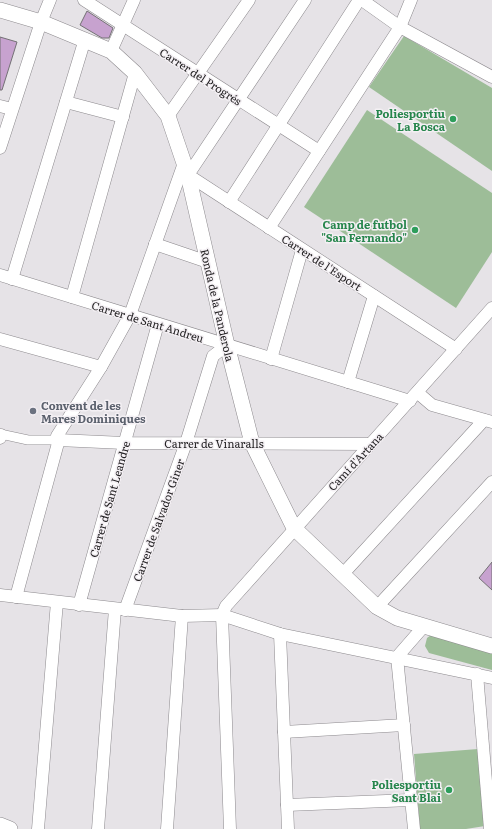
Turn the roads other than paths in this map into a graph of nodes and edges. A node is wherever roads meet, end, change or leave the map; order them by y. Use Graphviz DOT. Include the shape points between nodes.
graph roads {
  1 [pos="50,0"];
  2 [pos="84,0"];
  3 [pos="134,0"];
  4 [pos="249,0"];
  5 [pos="305,0"];
  6 [pos="361,0"];
  7 [pos="412,0"];
  8 [pos="0,10"];
  9 [pos="41,22"];
  10 [pos="123,25"];
  11 [pos="400,27"];
  12 [pos="85,39"];
  13 [pos="111,51"];
  14 [pos="135,73"];
  15 [pos="198,74"];
  16 [pos="492,76"];
  17 [pos="238,100"];
  18 [pos="66,102"];
  19 [pos="0,106"];
  20 [pos="12,110"];
  21 [pos="168,116"];
  22 [pos="123,117"];
  23 [pos="278,125"];
  24 [pos="0,148"];
  25 [pos="319,151"];
  26 [pos="186,169"];
  27 [pos="229,202"];
  28 [pos="269,228"];
  29 [pos="155,244"];
  30 [pos="302,250"];
  31 [pos="208,262"];
  32 [pos="0,275"];
  33 [pos="12,279"];
  34 [pos="374,296"];
  35 [pos="72,297"];
  36 [pos="492,308"];
  37 [pos="130,315"];
  38 [pos="158,324"];
  39 [pos="0,339"];
  40 [pos="227,345"];
  41 [pos="456,349"];
  42 [pos="271,359"];
  43 [pos="101,367"];
  44 [pos="348,382"];
  45 [pos="414,397"];
  46 [pos="488,421"];
  47 [pos="0,436"];
  48 [pos="58,440"];
  49 [pos="186,443"];
  50 [pos="252,443"];
  51 [pos="124,444"];
  52 [pos="371,444"];
  53 [pos="492,482"];
  54 [pos="294,528"];
  55 [pos="342,575"];
  56 [pos="0,595"];
  57 [pos="16,597"];
  58 [pos="57,602"];
  59 [pos="79,604"];
  60 [pos="378,607"];
  61 [pos="120,609"];
  62 [pos="222,615"];
  63 [pos="182,616"];
  64 [pos="424,626"];
  65 [pos="280,634"];
  66 [pos="492,646"];
  67 [pos="397,657"];
  68 [pos="477,674"];
  69 [pos="492,678"];
  70 [pos="404,725"];
  71 [pos="284,732"];
  72 [pos="411,800"];
  73 [pos="287,805"];
  74 [pos="0,825"];
  75 [pos="10,829"];
  76 [pos="38,829"];
  77 [pos="98,829"];
  78 [pos="167,829"];
  79 [pos="230,829"];
  80 [pos="288,829"];
  81 [pos="414,829"];
  82 [pos="490,829"];
  1 -- 9 [label="street"];
  2 -- 10 [label="street, Carrer del Progrés"];
  3 -- 10 [label="street"];
  4 -- 15 [label="street"];
  5 -- 17 [label="street"];
  6 -- 11 [label="street"];
  6 -- 23 [label="street"];
  7 -- 11 [label="street"];
  8 -- 9 [label="street, Ronda de la Panderola"];
  9 -- 12 [label="street, Ronda de la Panderola"];
  9 -- 20 [label="street"];
  10 -- 13 [label="street"];
  10 -- 15 [label="street, Carrer del Progrés"];
  11 -- 16 [label="street"];
  11 -- 25 [label="street"];
  12 -- 13 [label="street, Ronda de la Panderola"];
  12 -- 18 [label="street"];
  13 -- 14 [label="street, Ronda de la Panderola"];
  14 -- 21 [label="street, Ronda de la Panderola"];
  14 -- 22 [label="street"];
  15 -- 17 [label="street, Carrer del Progrés"];
  15 -- 21 [label="street"];
  17 -- 23 [label="street, Carrer del Progrés"];
  17 -- 26 [label="street"];
  18 -- 22 [label="street"];
  18 -- 33 [label="street"];
  19 -- 20 [label="street"];
  20 -- 24 [label="street"];
  21 -- 26 [label="street, Ronda de la Panderola"];
  22 -- 35 [label="street"];
  23 -- 25 [label="street, Carrer del Progrés"];
  23 -- 27 [label="street"];
  25 -- 28 [label="street"];
  26 -- 27 [label="street, Carrer de l'Esport"];
  26 -- 29 [label="street"];
  26 -- 31 [label="street, Ronda de la Panderola"];
  27 -- 28 [label="street, Carrer de l'Esport"];
  28 -- 30 [label="street, Carrer de l'Esport"];
  29 -- 31 [label="street"];
  29 -- 37 [label="street"];
  30 -- 34 [label="street, Carrer de l'Esport"];
  30 -- 42 [label="street"];
  31 -- 40 [label="street, Ronda de la Panderola"];
  32 -- 33 [label="street, Carrer de Sant Andreu"];
  33 -- 35 [label="street, Carrer de Sant Andreu"];
  34 -- 41 [label="street, Carrer de l'Esport"];
  34 -- 44 [label="street"];
  35 -- 37 [label="street, Carrer de Sant Andreu"];
  36 -- 41 [label="street, Camí d'Artana"];
  37 -- 38 [label="street, Carrer de Sant Andreu"];
  37 -- 43 [label="street"];
  38 -- 40 [label="street, Carrer de Sant Andreu"];
  38 -- 51 [label="street, Carrer de Sant Leandre"];
  39 -- 43 [label="street"];
  40 -- 42 [label="street, Carrer de Sant Andreu"];
  40 -- 49 [label="street, Carrer de Salvador Giner" via="213,356"];
  40 -- 50 [label="street, Ronda de la Panderola"];
  41 -- 45 [label="street, Camí d'Artana"];
  42 -- 44 [label="street, Carrer de Sant Andreu"];
  43 -- 48 [label="street" via="57,436"];
  44 -- 45 [label="street, Carrer de Sant Andreu"];
  45 -- 46 [label="street" via="432,405"];
  45 -- 52 [label="street, Camí d'Artana"];
  46 -- 55 [label="street"];
  47 -- 48 [label="street" via="28,440"];
  48 -- 51 [label="street, Carrer de Vinaralls"];
  48 -- 57 [label="street"];
  49 -- 50 [label="street, Carrer de Vinaralls"];
  49 -- 51 [label="street, Carrer de Vinaralls"];
  49 -- 61 [label="street, Carrer de Salvador Giner"];
  50 -- 52 [label="street, Carrer de Vinaralls"];
  50 -- 54 [label="street, Ronda de la Panderola"];
  51 -- 59 [label="street, Carrer de Sant Leandre"];
  52 -- 54 [label="street, Camí d'Artana"];
  53 -- 60 [label="street"];
  54 -- 55 [label="street, Ronda de la Panderola"];
  54 -- 62 [label="street, Camí d'Artana" via="226,606"];
  55 -- 60 [label="street, Ronda de la Panderola"];
  56 -- 57 [label="street"];
  57 -- 58 [label="street"];
  58 -- 59 [label="street"];
  58 -- 76 [label="street"];
  59 -- 61 [label="street"];
  60 -- 64 [label="street, Ronda de la Panderola" via="397,618"];
  61 -- 63 [label="street"];
  61 -- 77 [label="street, Carrer de Salvador Giner"];
  62 -- 63 [label="street"];
  62 -- 65 [label="street"];
  62 -- 79 [label="street"];
  63 -- 78 [label="street"];
  64 -- 66 [label="street, Ronda de la Panderola"];
  64 -- 67 [label="street"];
  65 -- 67 [label="street"];
  65 -- 71 [label="street"];
  67 -- 68 [label="street"];
  67 -- 70 [label="street"];
  68 -- 69 [label="street"];
  68 -- 82 [label="street"];
  70 -- 71 [label="street"];
  70 -- 72 [label="street"];
  71 -- 73 [label="street"];
  72 -- 73 [label="street"];
  72 -- 81 [label="street"];
  73 -- 80 [label="street"];
  74 -- 75 [label="street"];
}
